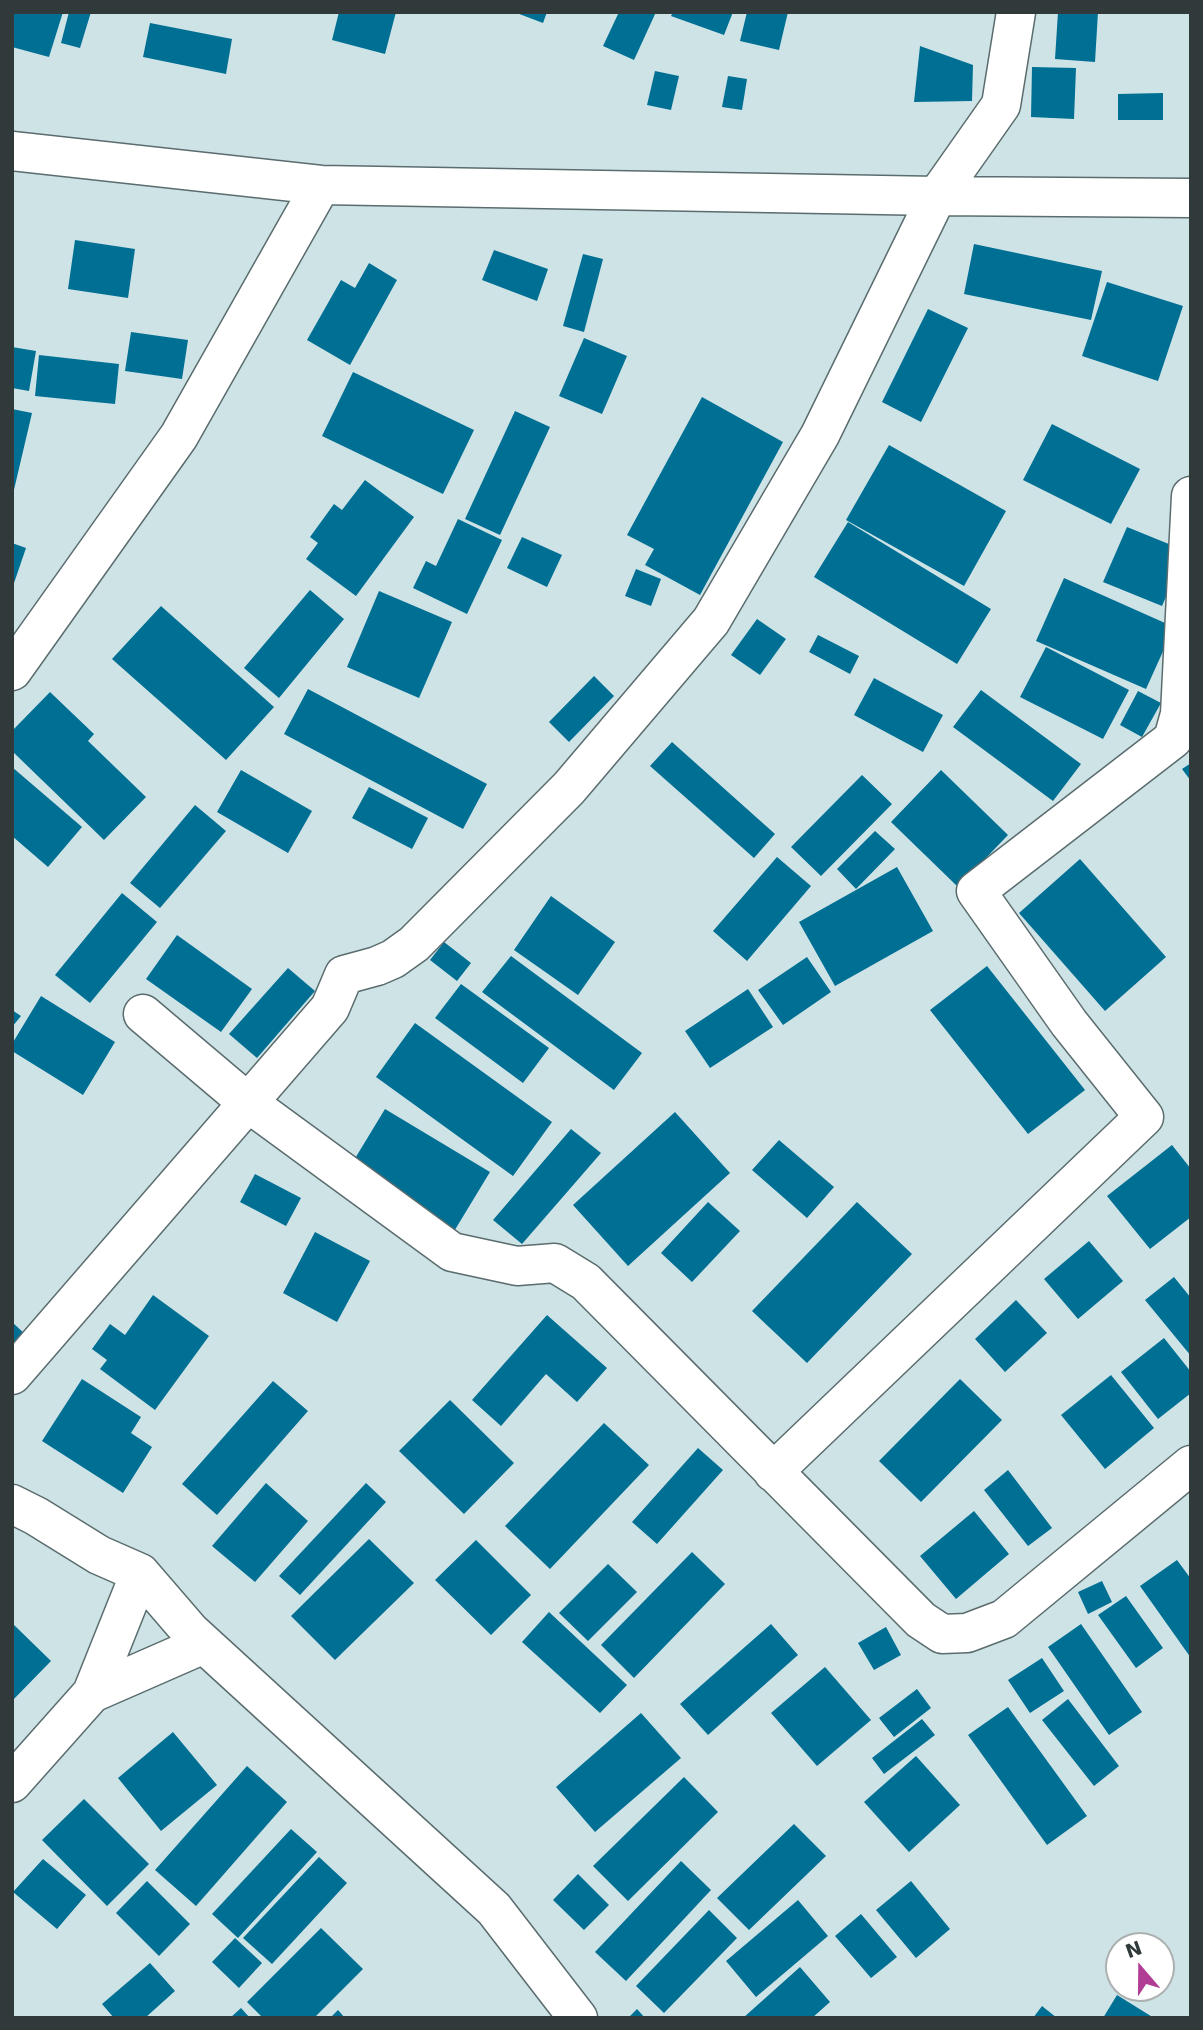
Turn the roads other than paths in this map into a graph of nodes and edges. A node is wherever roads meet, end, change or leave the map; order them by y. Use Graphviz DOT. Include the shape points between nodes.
graph roads {
  1 [pos="1016,12"];
  2 [pos="12,151"];
  3 [pos="321,185"];
  4 [pos="937,196"];
  5 [pos="1191,198"];
  6 [pos="1191,496"];
  7 [pos="12,671"];
  8 [pos="143,1014"];
  9 [pos="247,1102"];
  10 [pos="12,1375"];
  11 [pos="1191,1465"];
  12 [pos="773,1472"];
  13 [pos="12,1504"];
  14 [pos="140,1573"];
  15 [pos="205,1644"];
  16 [pos="92,1693"];
  17 [pos="12,1783"];
  18 [pos="578,2018"];
  1 -- 4 [label="street" via="1001,105"];
  2 -- 3 [label="street"];
  3 -- 4 [label="street"];
  3 -- 7 [label="street" via="179,436"];
  4 -- 5 [label="street"];
  4 -- 9 [label="street" via="820,435 711,621 569,788 414,944 385,962 344,975 330,1008"];
  6 -- 12 [label="street" via="1180,714 1173,739 976,891 1069,1023 1144,1116"];
  8 -- 9 [label="street"];
  9 -- 10 [label="street"];
  9 -- 12 [label="street" via="452,1252 517,1266 555,1263 586,1282"];
  11 -- 12 [label="street" via="1004,1619 967,1633 942,1634 921,1620"];
  13 -- 14 [label="street" via="99,1555"];
  14 -- 15 [label="street"];
  14 -- 16 [label="street"];
  15 -- 16 [label="street"];
  15 -- 18 [label="street" via="494,1909"];
  16 -- 17 [label="street"];
}
